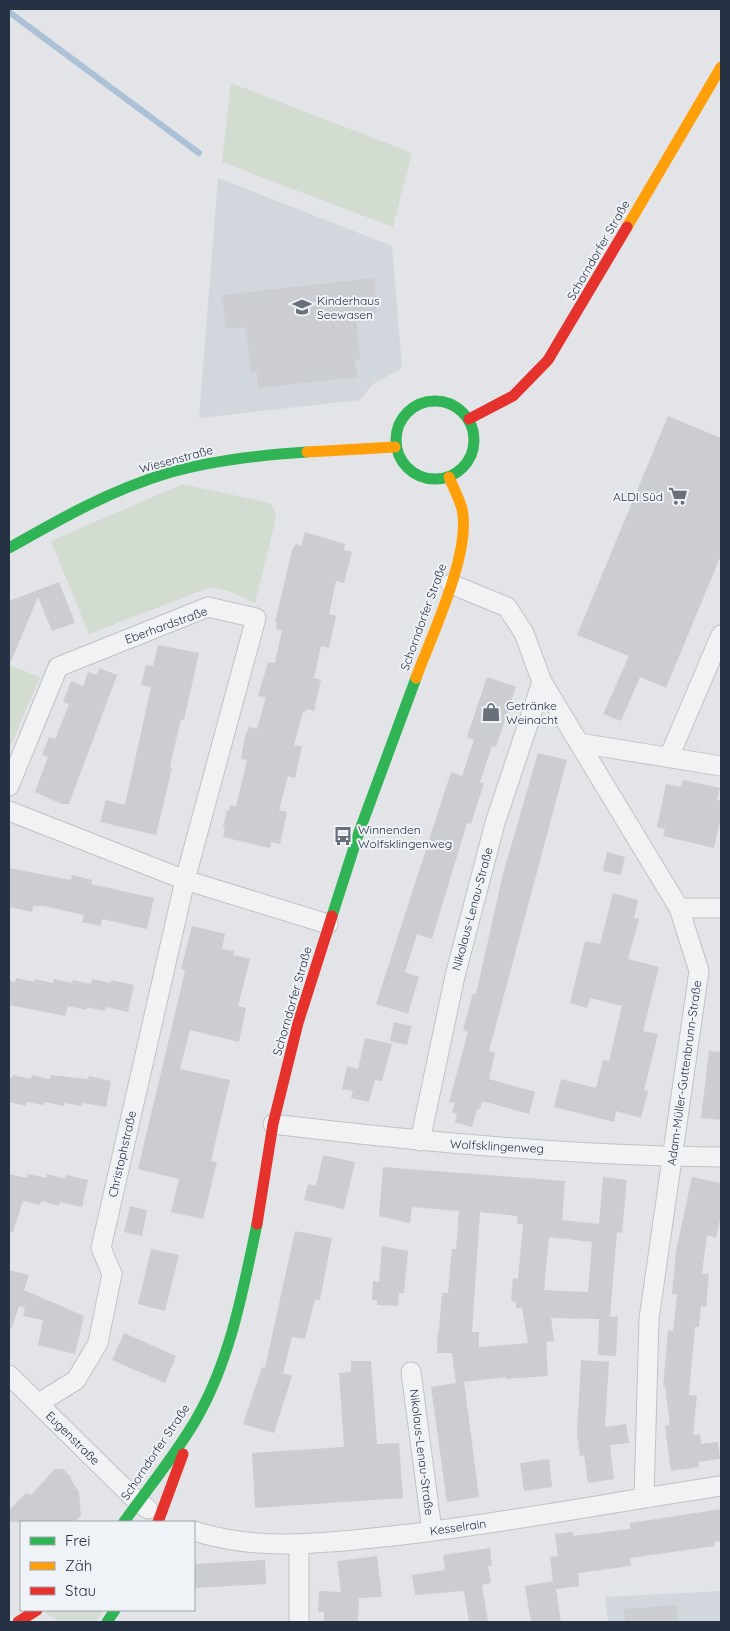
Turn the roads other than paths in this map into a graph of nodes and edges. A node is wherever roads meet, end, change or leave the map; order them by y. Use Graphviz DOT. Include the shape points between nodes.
graph roads {
  1 [pos="721,67"];
  2 [pos="469,419"];
  3 [pos="395,448"];
  4 [pos="449,477"];
  5 [pos="9,548"];
  6 [pos="451,584"];
  7 [pos="721,636"];
  8 [pos="542,682"];
  9 [pos="579,743"];
  10 [pos="669,757"];
  11 [pos="721,766"];
  12 [pos="9,786"];
  13 [pos="9,811"];
  14 [pos="184,880"];
  15 [pos="679,908"];
  16 [pos="721,908"];
  17 [pos="328,924"];
  18 [pos="273,1124"];
  19 [pos="420,1141"];
  20 [pos="672,1156"];
  21 [pos="721,1156"];
  22 [pos="412,1372"];
  23 [pos="9,1375"];
  24 [pos="39,1403"];
  25 [pos="198,1416"];
  26 [pos="721,1486"];
  27 [pos="644,1498"];
  28 [pos="138,1502"];
  29 [pos="125,1521"];
  30 [pos="163,1521"];
  31 [pos="195,1531"];
  32 [pos="432,1531"];
  33 [pos="299,1545"];
  34 [pos="35,1611"];
  35 [pos="114,1611"];
  36 [pos="18,1622"];
  37 [pos="108,1622"];
  38 [pos="299,1622"];
  1 -- 2 [label="street, Schorndorfer Straße" via="548,360 527,386 514,396"];
  2 -- 3 [label="street" via="459,409 440,400 418,403 401,420"];
  2 -- 4 [label="street" via="474,434 470,459 459,472"];
  3 -- 4 [label="street" via="403,464 416,475 433,480"];
  3 -- 5 [label="street, Wiesenstraße" via="237,458 190,467 123,489"];
  4 -- 6 [label="street, Schorndorfer Straße" via="462,510 462,542"];
  6 -- 8 [label="street, Adam-Müller-Guttenbrunn-Straße" via="507,607 524,633"];
  6 -- 17 [label="street, Schorndorfer Straße"];
  7 -- 10 [label="street"];
  8 -- 9 [label="street, Adam-Müller-Guttenbrunn-Straße"];
  8 -- 19 [label="street, Nikolaus-Lenau-Straße" via="495,823 454,976"];
  9 -- 10 [label="street"];
  9 -- 15 [label="street, Adam-Müller-Guttenbrunn-Straße"];
  10 -- 11 [label="street"];
  12 -- 14 [label="street, Eberhardstraße" via="58,667 208,607 256,618"];
  13 -- 14 [label="street"];
  14 -- 17 [label="street"];
  14 -- 24 [label="street, Christophstraße" via="101,1248 112,1274 98,1343 76,1380"];
  15 -- 16 [label="street"];
  15 -- 20 [label="street, Adam-Müller-Guttenbrunn-Straße" via="699,971"];
  17 -- 18 [label="street, Schorndorfer Straße" via="298,1023"];
  18 -- 19 [label="street, Wolfsklingenweg"];
  18 -- 25 [label="street, Schorndorfer Straße" via="239,1311 226,1353"];
  19 -- 20 [label="street, Wolfsklingenweg"];
  20 -- 21 [label="street, Wolfsklingenweg"];
  20 -- 27 [label="street, Adam-Müller-Guttenbrunn-Straße" via="649,1319"];
  22 -- 32 [label="street, Nikolaus-Lenau-Straße"];
  23 -- 24 [label="street, Eugenstraße"];
  24 -- 28 [label="street, Eugenstraße"];
  25 -- 28 [label="street, Schorndorfer Straße"];
  25 -- 30 [label="street"];
  26 -- 27 [label="street, Kesselrain"];
  27 -- 32 [label="street, Kesselrain"];
  28 -- 29 [label="street, Schorndorfer Straße"];
  28 -- 30 [label="street"];
  31 -- 33 [label="street, Kesselrain" via="220,1540"];
  32 -- 33 [label="street, Kesselrain"];
  33 -- 38 [label="street"];
  34 -- 36 [label="street"];
  35 -- 37 [label="street"];
}
